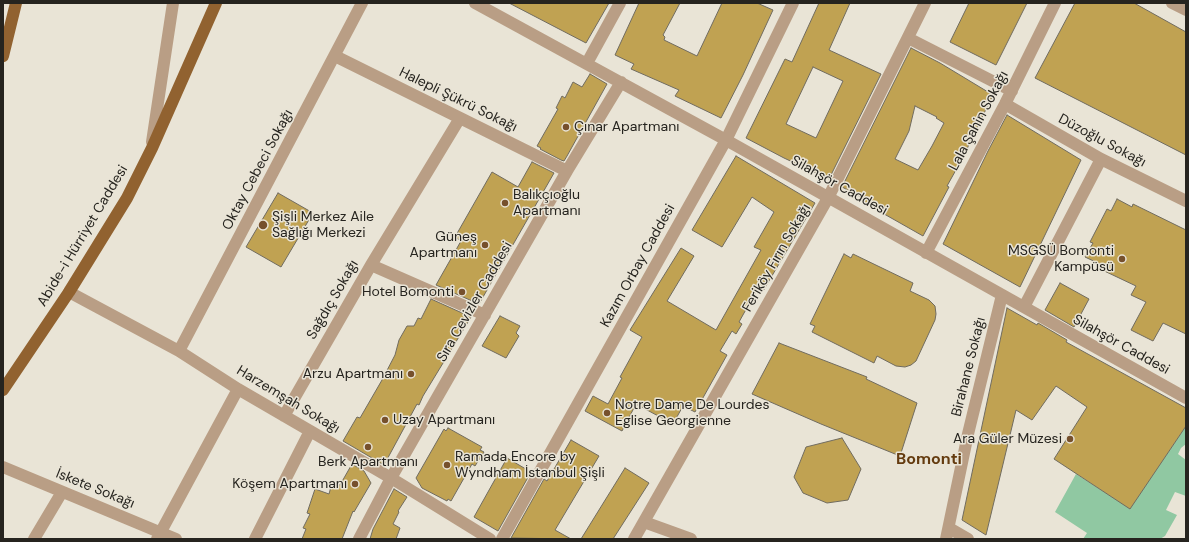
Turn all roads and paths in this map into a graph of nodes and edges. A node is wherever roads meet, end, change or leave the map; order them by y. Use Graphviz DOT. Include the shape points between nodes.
graph roads {
  1 [pos="16,3"];
  2 [pos="172,3"];
  3 [pos="216,3"];
  4 [pos="362,3"];
  5 [pos="475,3"];
  6 [pos="620,3"];
  7 [pos="793,3"];
  8 [pos="925,3"];
  9 [pos="1056,3"];
  10 [pos="1172,3"];
  11 [pos="1186,10"];
  12 [pos="908,38"];
  13 [pos="3,56"];
  14 [pos="335,56"];
  15 [pos="587,63"];
  16 [pos="621,82"];
  17 [pos="1012,91"];
  18 [pos="1005,104"];
  19 [pos="460,118"];
  20 [pos="726,140"];
  21 [pos="152,148"];
  22 [pos="1101,159"];
  23 [pos="567,172"];
  24 [pos="828,198"];
  25 [pos="1186,201"];
  26 [pos="926,253"];
  27 [pos="370,265"];
  28 [pos="69,292"];
  29 [pos="1002,295"];
  30 [pos="1024,307"];
  31 [pos="485,314"];
  32 [pos="179,351"];
  33 [pos="238,389"];
  34 [pos="3,390"];
  35 [pos="1186,398"];
  36 [pos="284,416"];
  37 [pos="310,431"];
  38 [pos="3,467"];
  39 [pos="391,478"];
  40 [pos="62,492"];
  41 [pos="644,522"];
  42 [pos="947,533"];
  43 [pos="159,536"];
  44 [pos="34,539"];
  45 [pos="176,539"];
  46 [pos="255,539"];
  47 [pos="359,539"];
  48 [pos="490,539"];
  49 [pos="502,539"];
  50 [pos="634,539"];
  51 [pos="691,539"];
  52 [pos="968,539"];
  1 -- 13 [label="main road"];
  2 -- 21 [label="street"];
  3 -- 21 [label="main road, Abide-i Hürriyet Caddesi"];
  4 -- 14 [label="street, Oktay Cebeci Sokağı"];
  5 -- 15 [label="street, Silahşör Caddesi"];
  6 -- 15 [label="street"];
  7 -- 20 [label="street, Kazım Orbay Caddesi"];
  8 -- 12 [label="street, Feriköy Fırın Sokağı"];
  9 -- 17 [label="street, Lala Şahin Sokağı"];
  10 -- 11 [label="street"];
  12 -- 17 [label="street"];
  12 -- 24 [label="street, Feriköy Fırın Sokağı"];
  14 -- 19 [label="street, Halepli Şükrü Sokağı"];
  14 -- 32 [label="street, Oktay Cebeci Sokağı"];
  15 -- 16 [label="street, Silahşör Caddesi"];
  16 -- 20 [label="street, Silahşör Caddesi"];
  16 -- 23 [label="street, Sıra Cevizler Caddesi"];
  17 -- 18 [label="street, Lala Şahin Sokağı"];
  18 -- 22 [label="street, Düzoğlu Sokağı"];
  18 -- 26 [label="street, Lala Şahin Sokağı"];
  19 -- 23 [label="street, Halepli Şükrü Sokağı"];
  19 -- 27 [label="street, Sağdıç Sokağı"];
  20 -- 24 [label="street, Silahşör Caddesi"];
  20 -- 49 [label="street, Kazım Orbay Caddesi"];
  21 -- 28 [label="main road, Abide-i Hürriyet Caddesi" via="127,198"];
  22 -- 25 [label="street, Düzoğlu Sokağı"];
  22 -- 30 [label="street"];
  23 -- 31 [label="street, Sıra Cevizler Caddesi"];
  24 -- 26 [label="street, Silahşör Caddesi"];
  24 -- 41 [label="street, Feriköy Fırın Sokağı"];
  26 -- 29 [label="street, Silahşör Caddesi"];
  27 -- 31 [label="street"];
  27 -- 36 [label="street, Sağdıç Sokağı"];
  28 -- 32 [label="street, Harzemşah Sokağı"];
  28 -- 34 [label="main road, Abide-i Hürriyet Caddesi"];
  29 -- 30 [label="street, Silahşör Caddesi"];
  29 -- 42 [label="street, Birahane Sokağı"];
  30 -- 35 [label="street, Silahşör Caddesi"];
  31 -- 39 [label="street, Sıra Cevizler Caddesi"];
  32 -- 33 [label="street, Harzemşah Sokağı"];
  33 -- 36 [label="street, Harzemşah Sokağı"];
  33 -- 43 [label="street"];
  36 -- 37 [label="street, Harzemşah Sokağı"];
  37 -- 39 [label="street, Harzemşah Sokağı"];
  37 -- 46 [label="street"];
  38 -- 40 [label="street, İskete Sokağı"];
  39 -- 47 [label="street, Sıra Cevizler Caddesi"];
  39 -- 48 [label="street, Harzemşah Sokağı"];
  40 -- 43 [label="street, İskete Sokağı"];
  40 -- 44 [label="street"];
  41 -- 50 [label="street, Feriköy Fırın Sokağı"];
  41 -- 51 [label="street"];
  42 -- 52 [label="street"];
  43 -- 45 [label="street, İskete Sokağı"];
}
